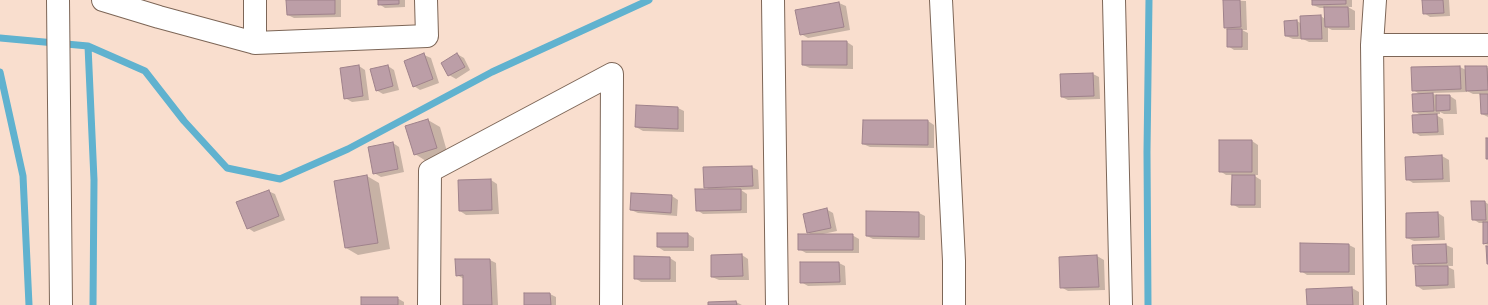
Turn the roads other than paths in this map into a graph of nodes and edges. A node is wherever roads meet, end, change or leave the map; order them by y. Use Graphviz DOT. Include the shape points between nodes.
graph roads {
  1 [pos="103,0"];
  2 [pos="255,0"];
  3 [pos="426,0"];
  4 [pos="774,0"];
  5 [pos="941,0"];
  6 [pos="1114,0"];
  7 [pos="1375,0"];
  8 [pos="58,4"];
  9 [pos="255,43"];
  10 [pos="1372,45"];
  11 [pos="1488,45"];
  12 [pos="61,305"];
  13 [pos="429,305"];
  14 [pos="611,305"];
  15 [pos="777,305"];
  16 [pos="954,305"];
  17 [pos="1121,305"];
  18 [pos="1375,305"];
  1 -- 9 [label="street"];
  2 -- 9 [label="street"];
  3 -- 9 [label="street" via="427,36"];
  4 -- 15 [label="street"];
  5 -- 16 [label="street"];
  6 -- 17 [label="street"];
  7 -- 10 [label="street"];
  8 -- 12 [label="street"];
  10 -- 11 [label="street"];
  10 -- 18 [label="street"];
  13 -- 14 [label="street" via="430,171 612,74"];
}
